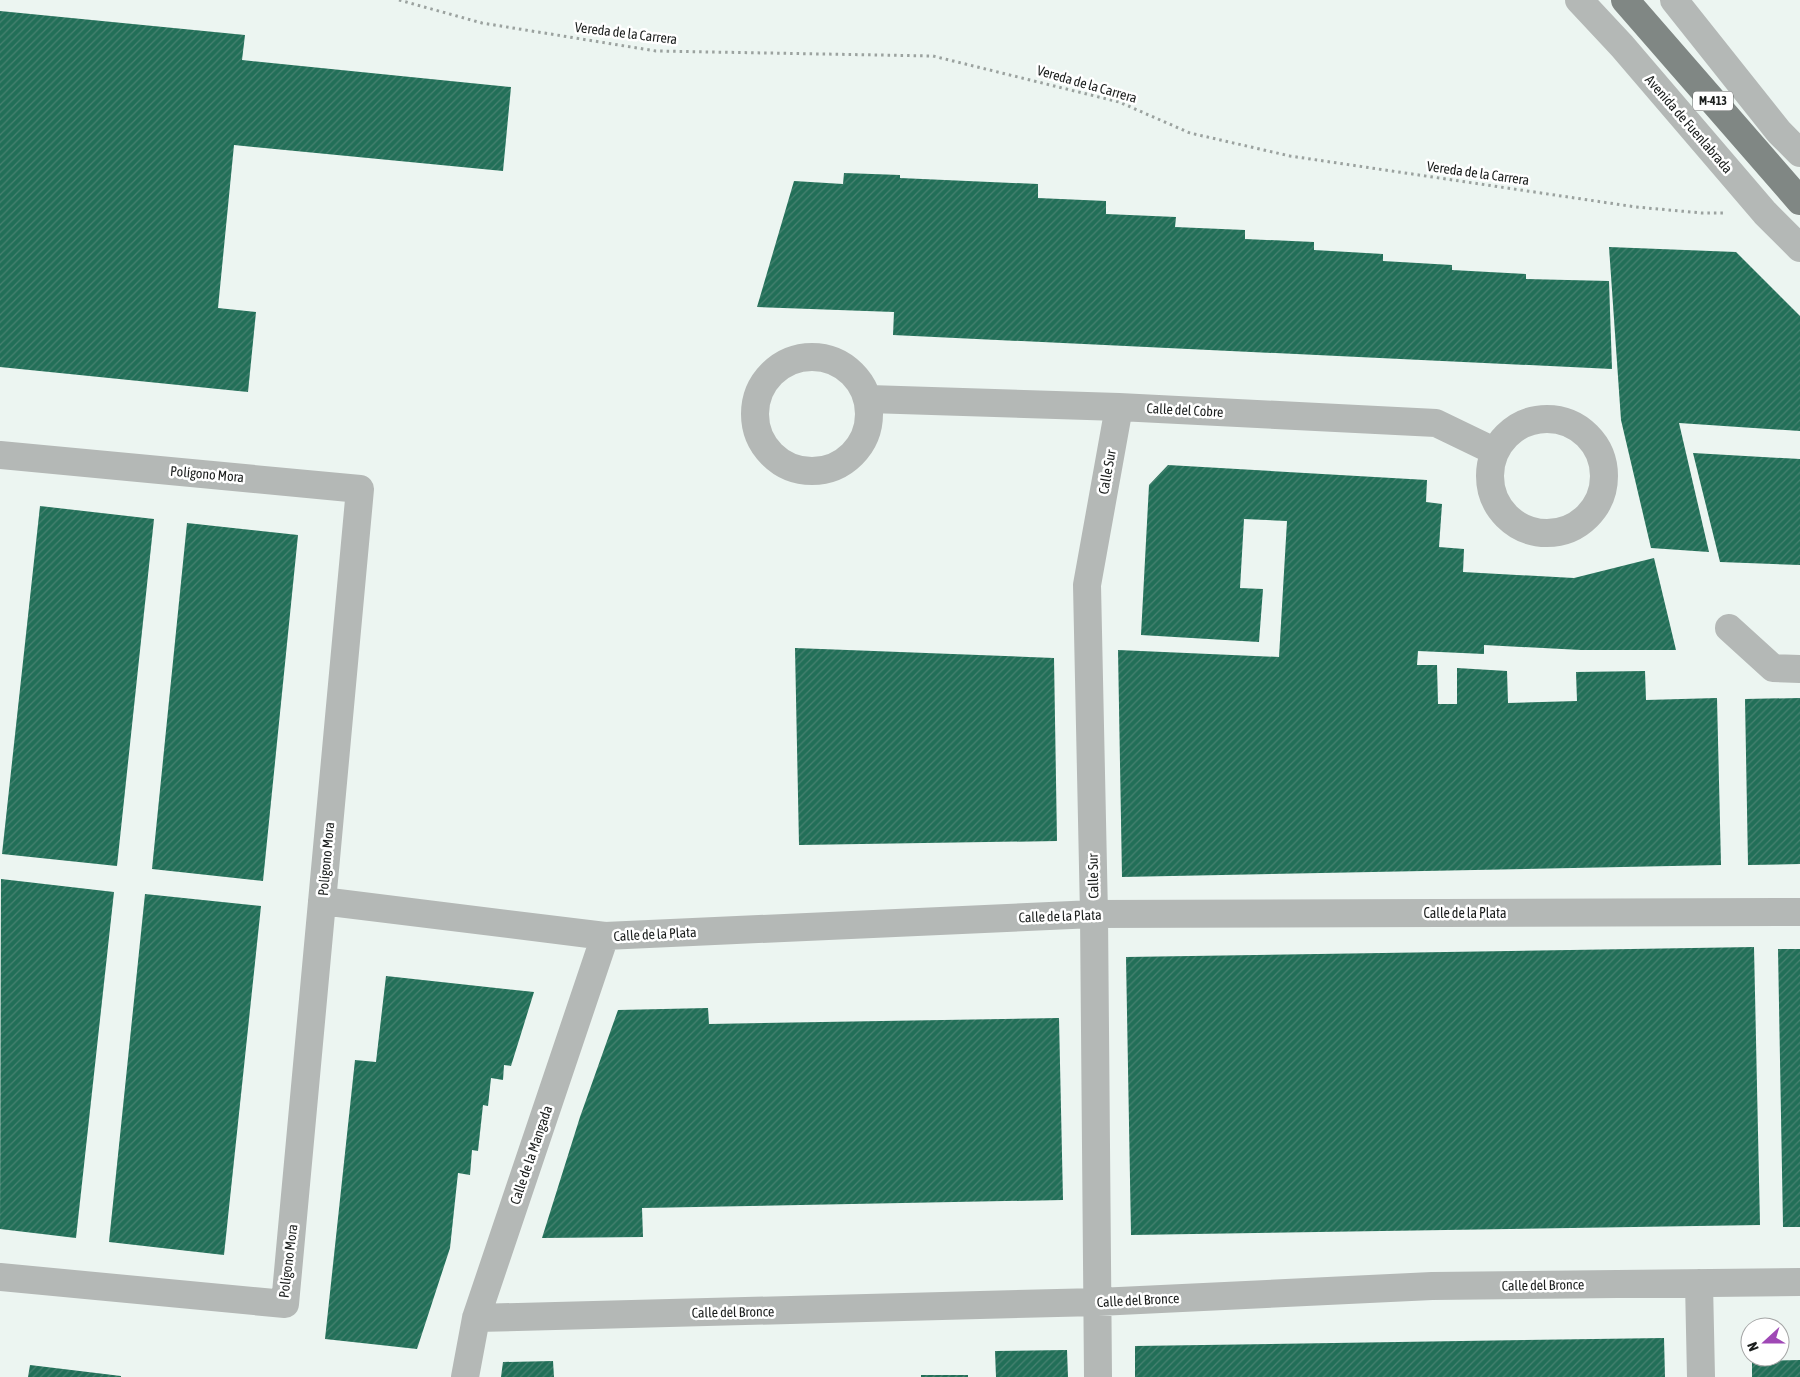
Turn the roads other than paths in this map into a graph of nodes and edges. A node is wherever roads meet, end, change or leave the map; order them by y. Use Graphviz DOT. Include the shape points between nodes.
graph roads {
  1 [pos="1579,0"];
  2 [pos="1626,0"];
  3 [pos="1674,0"];
  4 [pos="1800,153"];
  5 [pos="1800,201"];
  6 [pos="1800,248"];
  7 [pos="869,400"];
  8 [pos="1119,407"];
  9 [pos="1494,451"];
  10 [pos="0,455"];
  11 [pos="1729,628"];
  12 [pos="1800,669"];
  13 [pos="322,901"];
  14 [pos="1800,912"];
  15 [pos="1094,914"];
  16 [pos="605,936"];
  17 [pos="0,1277"];
  18 [pos="1800,1282"];
  19 [pos="1698,1283"];
  20 [pos="1098,1302"];
  21 [pos="476,1318"];
  22 [pos="465,1377"];
  23 [pos="1098,1377"];
  24 [pos="1702,1377"];
  1 -- 6 [label="street, Avenida de Fuenlabrada" via="1765,213"];
  2 -- 5 [label="main road, M-413"];
  3 -- 4 [label="street" via="1779,132"];
  7 -- 7 [label="street" via="856,376 836,360 810,356 785,362 765,378 755,402 755,428 768,451 788,467 814,472 839,466 859,449 869,426"];
  7 -- 8 [label="street, Calle del Cobre"];
  8 -- 9 [label="street, Calle del Cobre" via="1436,423"];
  8 -- 15 [label="street, Calle Sur" via="1087,585"];
  9 -- 9 [label="street" via="1489,477 1495,502 1512,522 1535,533 1561,533 1584,522 1600,501 1605,475 1599,450 1582,430 1559,419 1533,420 1510,431"];
  10 -- 13 [label="street, Polígono Mora" via="360,489"];
  11 -- 12 [label="street" via="1773,668"];
  13 -- 16 [label="street, Calle de la Plata"];
  13 -- 17 [label="street, Polígono Mora" via="285,1304"];
  14 -- 15 [label="street, Calle de la Plata"];
  15 -- 16 [label="street, Calle de la Plata"];
  15 -- 20 [label="street, Calle Sur"];
  16 -- 21 [label="street, Calle de la Mangada"];
  18 -- 19 [label="street, Calle del Bronce"];
  19 -- 20 [label="street, Calle del Bronce" via="1432,1286"];
  19 -- 24 [label="street"];
  20 -- 21 [label="street, Calle del Bronce"];
  20 -- 23 [label="street, Calle Sur"];
  21 -- 22 [label="street, Calle de la Mangada"];
}
